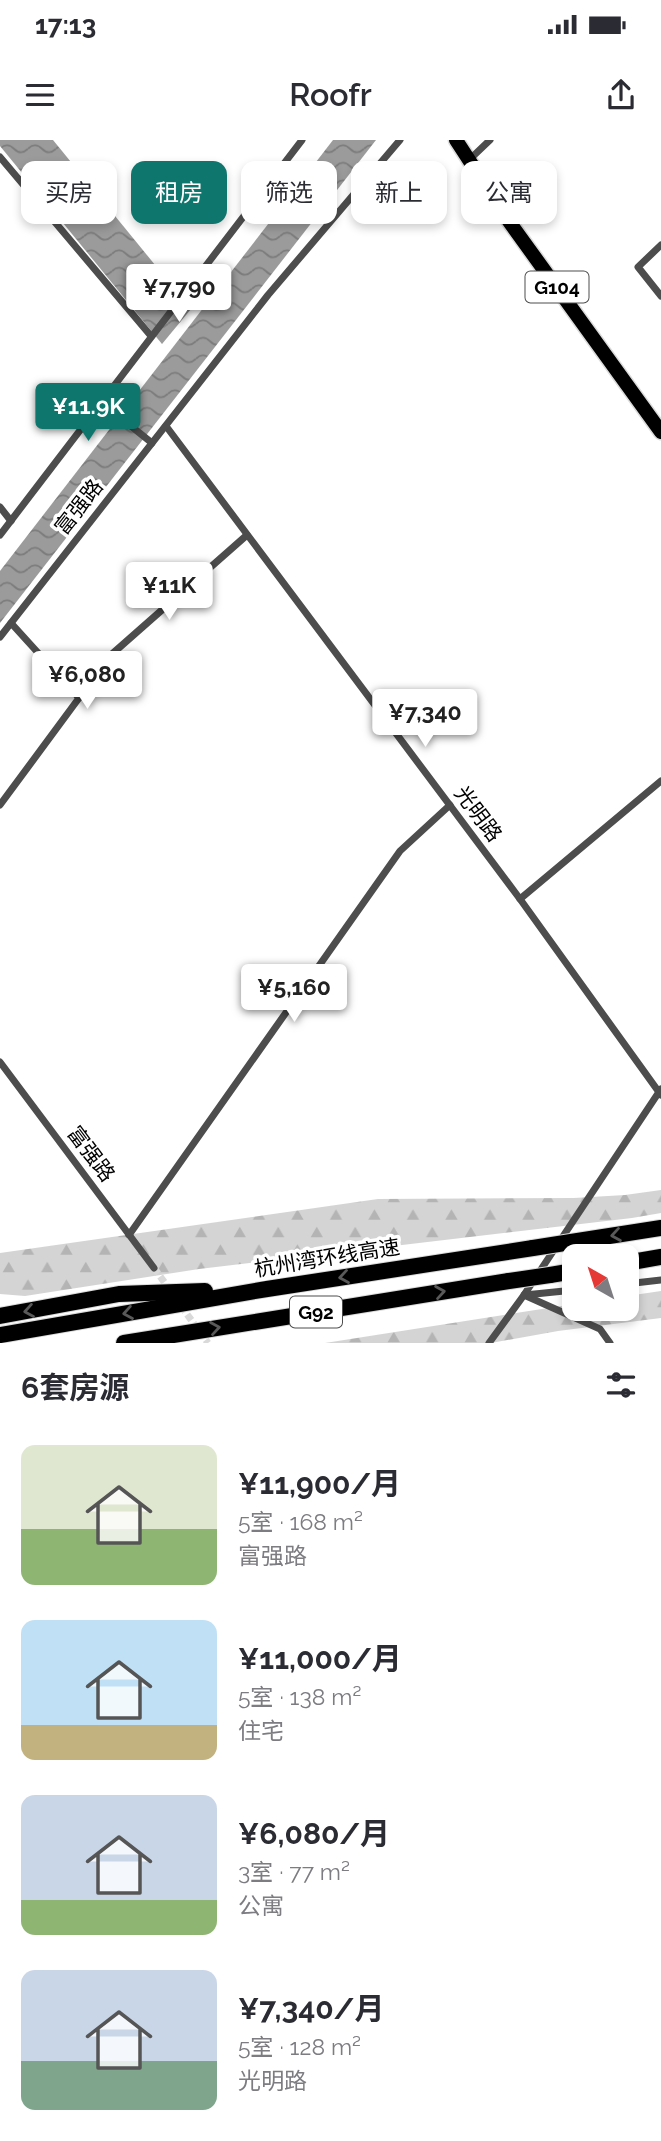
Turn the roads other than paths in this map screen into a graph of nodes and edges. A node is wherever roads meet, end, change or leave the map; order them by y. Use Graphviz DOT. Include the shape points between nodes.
graph roads {
  1 [pos="303,140"];
  2 [pos="400,140"];
  3 [pos="490,140"];
  4 [pos="462,147"];
  5 [pos="0,157"];
  6 [pos="661,245"];
  7 [pos="661,296"];
  8 [pos="152,335"];
  9 [pos="101,402"];
  10 [pos="658,422"];
  11 [pos="166,426"];
  12 [pos="150,441"];
  13 [pos="0,507"];
  14 [pos="11,521"];
  15 [pos="0,535"];
  16 [pos="247,535"];
  17 [pos="11,623"];
  18 [pos="0,637"];
  19 [pos="79,698"];
  20 [pos="661,781"];
  21 [pos="0,805"];
  22 [pos="450,806"];
  23 [pos="520,899"];
  24 [pos="0,1062"];
  25 [pos="660,1092"];
  26 [pos="661,1228"];
  27 [pos="129,1235"];
  28 [pos="661,1257"];
  29 [pos="639,1261"];
  30 [pos="154,1268"];
  31 [pos="562,1273"];
  32 [pos="661,1280"];
  33 [pos="639,1283"];
  34 [pos="267,1289"];
  35 [pos="562,1291"];
  36 [pos="524,1295"];
  37 [pos="0,1316"];
  38 [pos="0,1335"];
  39 [pos="124,1343"];
  40 [pos="489,1343"];
  41 [pos="610,1343"];
  1 -- 8 [label="street"];
  2 -- 11 [label="street, 富强路" via="268,295"];
  3 -- 4 [label="street"];
  4 -- 10 [label="main road, G104" via="508,220"];
  5 -- 8 [label="street"];
  6 -- 7 [label="street" via="638,267"];
  8 -- 9 [label="street"];
  9 -- 12 [label="street"];
  9 -- 14 [label="street"];
  11 -- 12 [label="street, 富强路"];
  11 -- 16 [label="street, 光明路"];
  12 -- 17 [label="street, 富强路"];
  13 -- 14 [label="street"];
  14 -- 15 [label="street"];
  16 -- 19 [label="street" via="112,654"];
  16 -- 22 [label="street, 光明路"];
  17 -- 18 [label="street, 富强路"];
  17 -- 19 [label="street"];
  19 -- 21 [label="street"];
  20 -- 23 [label="street"];
  22 -- 23 [label="street, 光明路"];
  22 -- 27 [label="street" via="400,851"];
  23 -- 25 [label="street, 光明路"];
  24 -- 27 [label="street, 富强路"];
  25 -- 36 [label="street"];
  26 -- 34 [label="highway, 杭州湾环线高速 / G92, one-way, bridge"];
  27 -- 30 [label="street, 富强路"];
  28 -- 29 [label="highway"];
  39 -- 31 [label="highway, G92, one-way, bridge"];
  32 -- 33 [label="street"];
  34 -- 37 [label="highway, one-way" via="119,1294"];
  34 -- 38 [label="highway, 杭州湾环线高速 / G92, one-way"];
  35 -- 36 [label="street"];
  36 -- 40 [label="street"];
  36 -- 41 [label="street" via="600,1329"];
}
